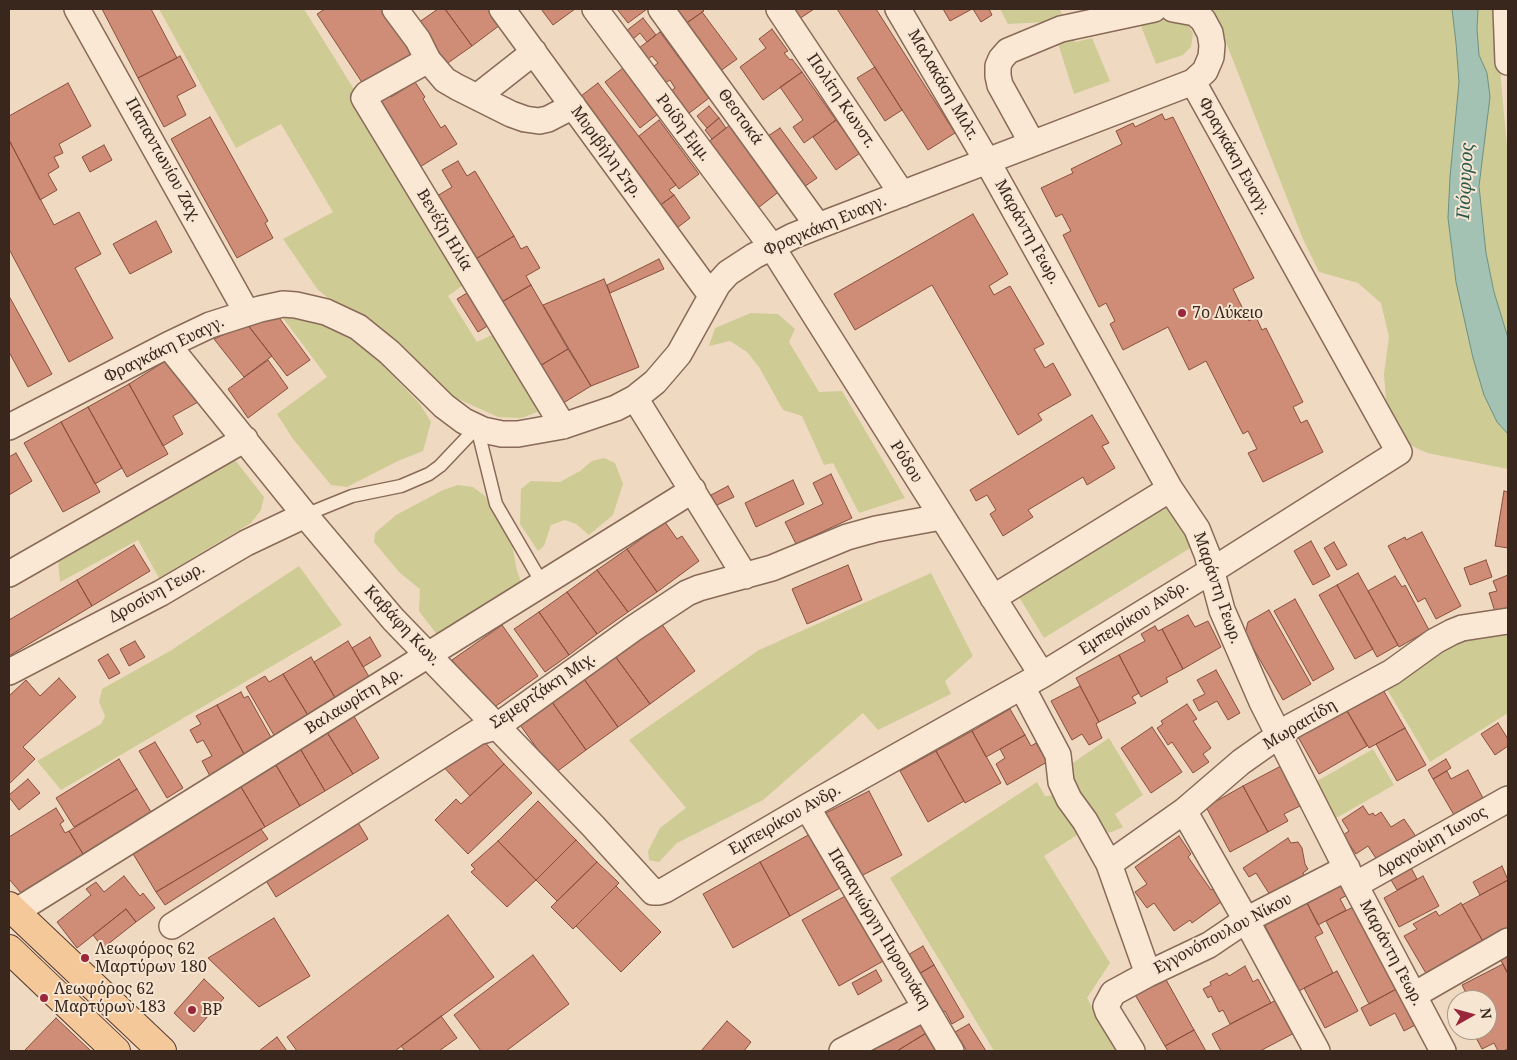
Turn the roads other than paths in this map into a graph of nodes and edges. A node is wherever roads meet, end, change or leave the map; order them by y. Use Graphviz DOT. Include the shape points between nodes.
graph roads {
  1 [pos="77,9"];
  2 [pos="395,9"];
  3 [pos="502,9"];
  4 [pos="595,9"];
  5 [pos="661,9"];
  6 [pos="779,9"];
  7 [pos="898,9"];
  8 [pos="1146,9"];
  9 [pos="1173,9"];
  10 [pos="1506,9"];
  11 [pos="534,52"];
  12 [pos="428,60"];
  13 [pos="1508,62"];
  14 [pos="1193,82"];
  15 [pos="478,96"];
  16 [pos="573,106"];
  17 [pos="1032,143"];
  18 [pos="987,161"];
  19 [pos="902,194"];
  20 [pos="818,226"];
  21 [pos="772,247"];
  22 [pos="710,294"];
  23 [pos="247,313"];
  24 [pos="168,345"];
  25 [pos="635,398"];
  26 [pos="563,426"];
  27 [pos="476,427"];
  28 [pos="9,428"];
  29 [pos="245,439"];
  30 [pos="1399,452"];
  31 [pos="1170,489"];
  32 [pos="692,490"];
  33 [pos="305,515"];
  34 [pos="941,517"];
  35 [pos="1211,571"];
  36 [pos="9,574"];
  37 [pos="744,576"];
  38 [pos="542,583"];
  39 [pos="993,598"];
  40 [pos="1508,622"];
  41 [pos="428,655"];
  42 [pos="9,672"];
  43 [pos="1032,681"];
  44 [pos="496,727"];
  45 [pos="1280,735"];
  46 [pos="1508,799"];
  47 [pos="807,807"];
  48 [pos="1184,811"];
  49 [pos="1109,864"];
  50 [pos="1351,877"];
  51 [pos="653,892"];
  52 [pos="12,909"];
  53 [pos="1246,920"];
  54 [pos="172,926"];
  55 [pos="1508,941"];
  56 [pos="9,949"];
  57 [pos="1148,974"];
  58 [pos="1414,995"];
  59 [pos="925,1008"];
  60 [pos="116,1051"];
  61 [pos="162,1051"];
  62 [pos="842,1051"];
  63 [pos="951,1051"];
  64 [pos="1132,1051"];
  65 [pos="1317,1051"];
  66 [pos="1443,1051"];
  1 -- 23 [label="street, Παπαντωνίου Ζαχ."];
  2 -- 12 [label="street"];
  3 -- 11 [label="street, Μυριβήλη Στρ."];
  4 -- 21 [label="street, Ροίδη Εμμ."];
  5 -- 20 [label="street, Θεοτοκά"];
  6 -- 19 [label="street, Πολίτη Κωνστ."];
  7 -- 18 [label="street, Μαλακάση Μιλτ."];
  8 -- 17 [label="street" via="1061,29 1008,51 1001,59 998,66 1000,85"];
  9 -- 14 [label="street" via="1195,13 1210,33 1211,57 1205,70"];
  10 -- 13 [label="street"];
  11 -- 15 [label="street"];
  11 -- 16 [label="street, Μυριβήλη Στρ."];
  12 -- 15 [label="street" via="445,80"];
  12 -- 26 [label="street, Βενέζη Ηλία" via="364,98"];
  14 -- 17 [label="street, Φραγκάκη Ευαγγ."];
  14 -- 30 [label="street, Φραγκάκη Ευαγγ."];
  15 -- 16 [label="street" via="511,114 539,121"];
  16 -- 22 [label="street, Μυριβήλη Στρ."];
  17 -- 18 [label="street, Φραγκάκη Ευαγγ."];
  18 -- 19 [label="street, Φραγκάκη Ευαγγ."];
  18 -- 31 [label="street, Μαράντη Γεωρ."];
  19 -- 20 [label="street, Φραγκάκη Ευαγγ."];
  20 -- 21 [label="street, Φραγκάκη Ευαγγ."];
  21 -- 22 [label="street, Φραγκάκη Ευαγγ." via="728,273"];
  21 -- 34 [label="street, Ρόδου"];
  22 -- 25 [label="street, Φραγκάκη Ευαγγ." via="679,354 659,378"];
  23 -- 24 [label="street, Φραγκάκη Ευαγγ." via="210,325"];
  23 -- 27 [label="street, Φραγκάκη Ευαγγ." via="283,304 311,308 340,318 374,339 444,406"];
  24 -- 28 [label="street, Φραγκάκη Ευαγγ."];
  24 -- 29 [label="street, Καβάφη Κων."];
  25 -- 26 [label="street, Φραγκάκη Ευαγγ."];
  25 -- 32 [label="street"];
  26 -- 27 [label="street, Φραγκάκη Ευαγγ." via="518,434 490,432"];
  27 -- 33 [label="lane" via="429,474 400,486 352,496"];
  27 -- 38 [label="lane" via="496,504"];
  29 -- 33 [label="street, Καβάφη Κων."];
  29 -- 36 [label="street"];
  30 -- 35 [label="street, Εμπειρίκου Ανδρ."];
  31 -- 35 [label="street, Μαράντη Γεωρ." via="1200,534"];
  31 -- 39 [label="street"];
  32 -- 37 [label="street"];
  32 -- 38 [label="street, Βαλαωρίτη Αρ."];
  33 -- 41 [label="street, Καβάφη Κων." via="393,619"];
  33 -- 42 [label="street, Δροσίνη Γεωρ." via="246,543 160,593"];
  34 -- 37 [label="street, Σεμερτζάκη Μιχ." via="847,537"];
  34 -- 39 [label="street, Ρόδου"];
  35 -- 43 [label="street, Εμπειρίκου Ανδρ."];
  35 -- 45 [label="street, Μαράντη Γεωρ." via="1222,610 1256,690"];
  37 -- 44 [label="street, Σεμερτζάκη Μιχ." via="686,593"];
  38 -- 41 [label="street, Βαλαωρίτη Αρ."];
  39 -- 43 [label="street, Ρόδου"];
  40 -- 45 [label="street, Μωραιτίδη" via="1452,632 1392,672"];
  41 -- 44 [label="street, Καβάφη Κων."];
  41 -- 52 [label="street, Βαλαωρίτη Αρ."];
  43 -- 47 [label="street, Εμπειρίκου Ανδρ."];
  43 -- 49 [label="street" via="1058,755 1061,782"];
  44 -- 51 [label="street, Καβάφη Κων."];
  44 -- 54 [label="street, Σεμερτζάκη Μιχ." via="478,732"];
  45 -- 48 [label="street, Μωραιτίδη" via="1241,762"];
  45 -- 50 [label="street, Μαράντη Γεωρ."];
  46 -- 50 [label="street, Δραγούμη Ίωνος"];
  47 -- 51 [label="street, Εμπειρίκου Ανδρ." via="665,890"];
  47 -- 59 [label="street, Παπαγιώργη Πυρουνάκη"];
  48 -- 49 [label="street, Μωραιτίδη"];
  48 -- 53 [label="street"];
  49 -- 57 [label="street"];
  50 -- 53 [label="street, Εγγονόπουλου Νίκου"];
  50 -- 58 [label="street, Μαράντη Γεωρ."];
  52 -- 61 [label="main road"];
  53 -- 57 [label="street, Εγγονόπουλου Νίκου" via="1208,945"];
  53 -- 65 [label="street"];
  55 -- 58 [label="street"];
  56 -- 60 [label="main road"];
  57 -- 64 [label="street, Εγγονόπουλου Νίκου" via="1113,993 1106,1006"];
  58 -- 66 [label="street, Μαράντη Γεωρ."];
  59 -- 62 [label="street"];
  59 -- 63 [label="street, Παπαγιώργη Πυρουνάκη"];
}
